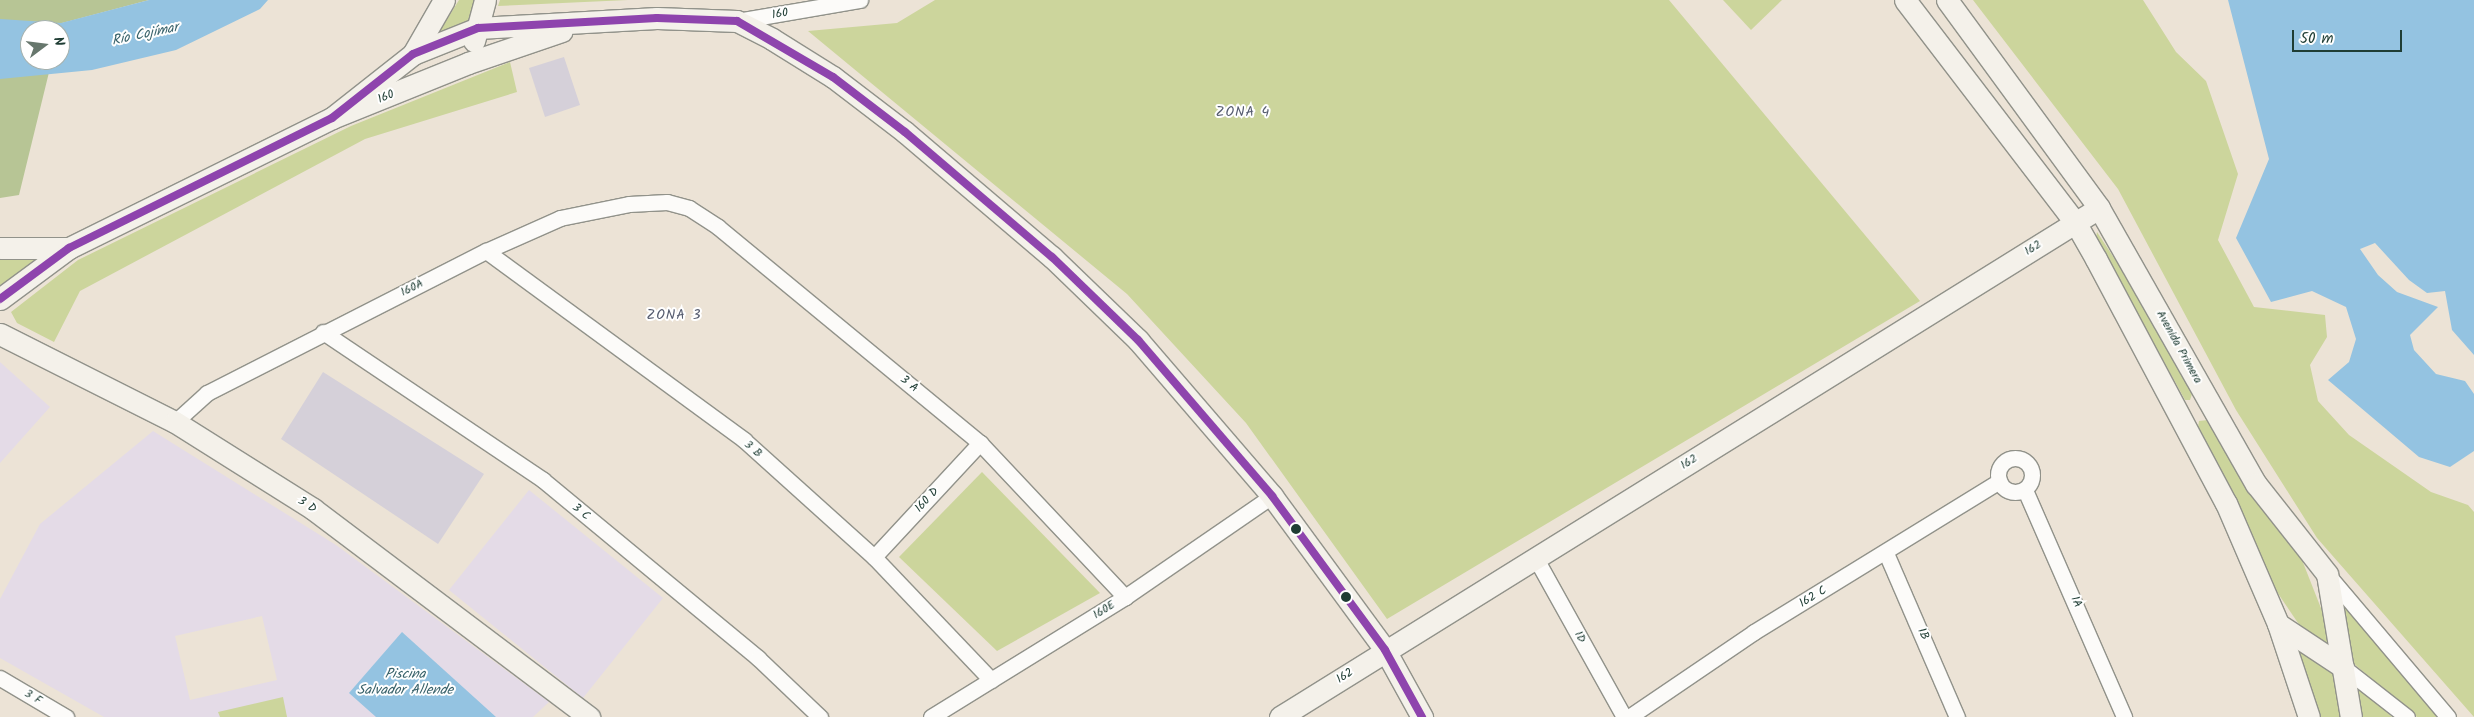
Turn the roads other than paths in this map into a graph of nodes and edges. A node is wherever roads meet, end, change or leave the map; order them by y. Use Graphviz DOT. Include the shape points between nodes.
graph roads {
  1 [pos="444,0"];
  2 [pos="485,0"];
  3 [pos="860,0"];
  4 [pos="1905,0"];
  5 [pos="1947,0"];
  6 [pos="737,21"];
  7 [pos="581,24"];
  8 [pos="478,28"];
  9 [pos="413,54"];
  10 [pos="468,63"];
  11 [pos="442,74"];
  12 [pos="332,118"];
  13 [pos="668,202"];
  14 [pos="2099,208"];
  15 [pos="2075,222"];
  16 [pos="0,248"];
  17 [pos="69,248"];
  18 [pos="486,251"];
  19 [pos="0,299"];
  20 [pos="323,332"];
  21 [pos="0,334"];
  22 [pos="2209,401"];
  23 [pos="2181,416"];
  24 [pos="176,422"];
  25 [pos="980,443"];
  26 [pos="1999,481"];
  27 [pos="2025,490"];
  28 [pos="1272,496"];
  29 [pos="1886,553"];
  30 [pos="874,557"];
  31 [pos="1535,557"];
  32 [pos="2327,574"];
  33 [pos="1125,598"];
  34 [pos="2278,624"];
  35 [pos="1385,650"];
  36 [pos="2343,667"];
  37 [pos="0,678"];
  38 [pos="991,680"];
  39 [pos="66,717"];
  40 [pos="589,717"];
  41 [pos="820,717"];
  42 [pos="931,717"];
  43 [pos="1280,717"];
  44 [pos="1422,717"];
  45 [pos="1624,717"];
  46 [pos="1629,717"];
  47 [pos="1957,717"];
  48 [pos="2124,717"];
  49 [pos="2309,717"];
  50 [pos="2351,717"];
  51 [pos="2407,717"];
  52 [pos="2448,717"];
  1 -- 9 [label="street"];
  2 -- 8 [label="street"];
  3 -- 6 [label="street, 160"];
  4 -- 15 [label="street"];
  5 -- 14 [label="street, Avenida Primera"];
  6 -- 7 [label="street, 160" via="657,18"];
  6 -- 28 [label="street" via="833,77 1052,257 1138,340"];
  7 -- 8 [label="street, 160"];
  7 -- 10 [label="street, 160"];
  8 -- 9 [label="street, 160"];
  8 -- 10 [label="street"];
  9 -- 11 [label="street" via="422,65"];
  9 -- 12 [label="street, 160"];
  10 -- 11 [label="street, 160"];
  11 -- 12 [label="street, 160"];
  12 -- 17 [label="street, 160"];
  13 -- 18 [label="street, 160A" via="629,204 560,218"];
  13 -- 25 [label="street, 3 A" via="689,208 718,227"];
  14 -- 15 [label="street, 162"];
  14 -- 22 [label="street, Avenida Primera"];
  15 -- 23 [label="street"];
  15 -- 31 [label="street, 162"];
  16 -- 17 [label="street"];
  17 -- 19 [label="street, 160"];
  18 -- 20 [label="street, 160A"];
  18 -- 30 [label="street, 3 B" via="744,440"];
  20 -- 24 [label="street, 160A" via="208,393"];
  20 -- 41 [label="street, 3 C" via="543,480 758,658"];
  21 -- 24 [label="street, 3 D"];
  22 -- 23 [label="street"];
  22 -- 32 [label="street, Avenida Primera" via="2256,484"];
  23 -- 34 [label="street" via="2226,503"];
  24 -- 40 [label="street, 3 D" via="373,552"];
  25 -- 30 [label="street, 160 D"];
  25 -- 33 [label="street, 3 A"];
  26 -- 27 [label="street" via="2013,493"];
  26 -- 27 [label="street" via="2002,464 2018,459 2031,469 2032,480"];
  26 -- 29 [label="street, 162 C"];
  27 -- 48 [label="street, 1A"];
  28 -- 33 [label="street, 160E"];
  28 -- 35 [label="street"];
  29 -- 46 [label="street, 162 C" via="1754,632"];
  29 -- 47 [label="street, 1B"];
  30 -- 38 [label="street, 3 B"];
  31 -- 35 [label="street, 162"];
  31 -- 45 [label="street, 1D"];
  32 -- 36 [label="street, Avenida Primera"];
  32 -- 52 [label="street"];
  33 -- 38 [label="street, 160E"];
  34 -- 36 [label="street"];
  34 -- 49 [label="street"];
  35 -- 43 [label="street, 162"];
  35 -- 44 [label="street"];
  36 -- 50 [label="street, Avenida Primera"];
  36 -- 51 [label="street"];
  37 -- 39 [label="street, 3 F"];
  38 -- 42 [label="street, 160E"];
}
